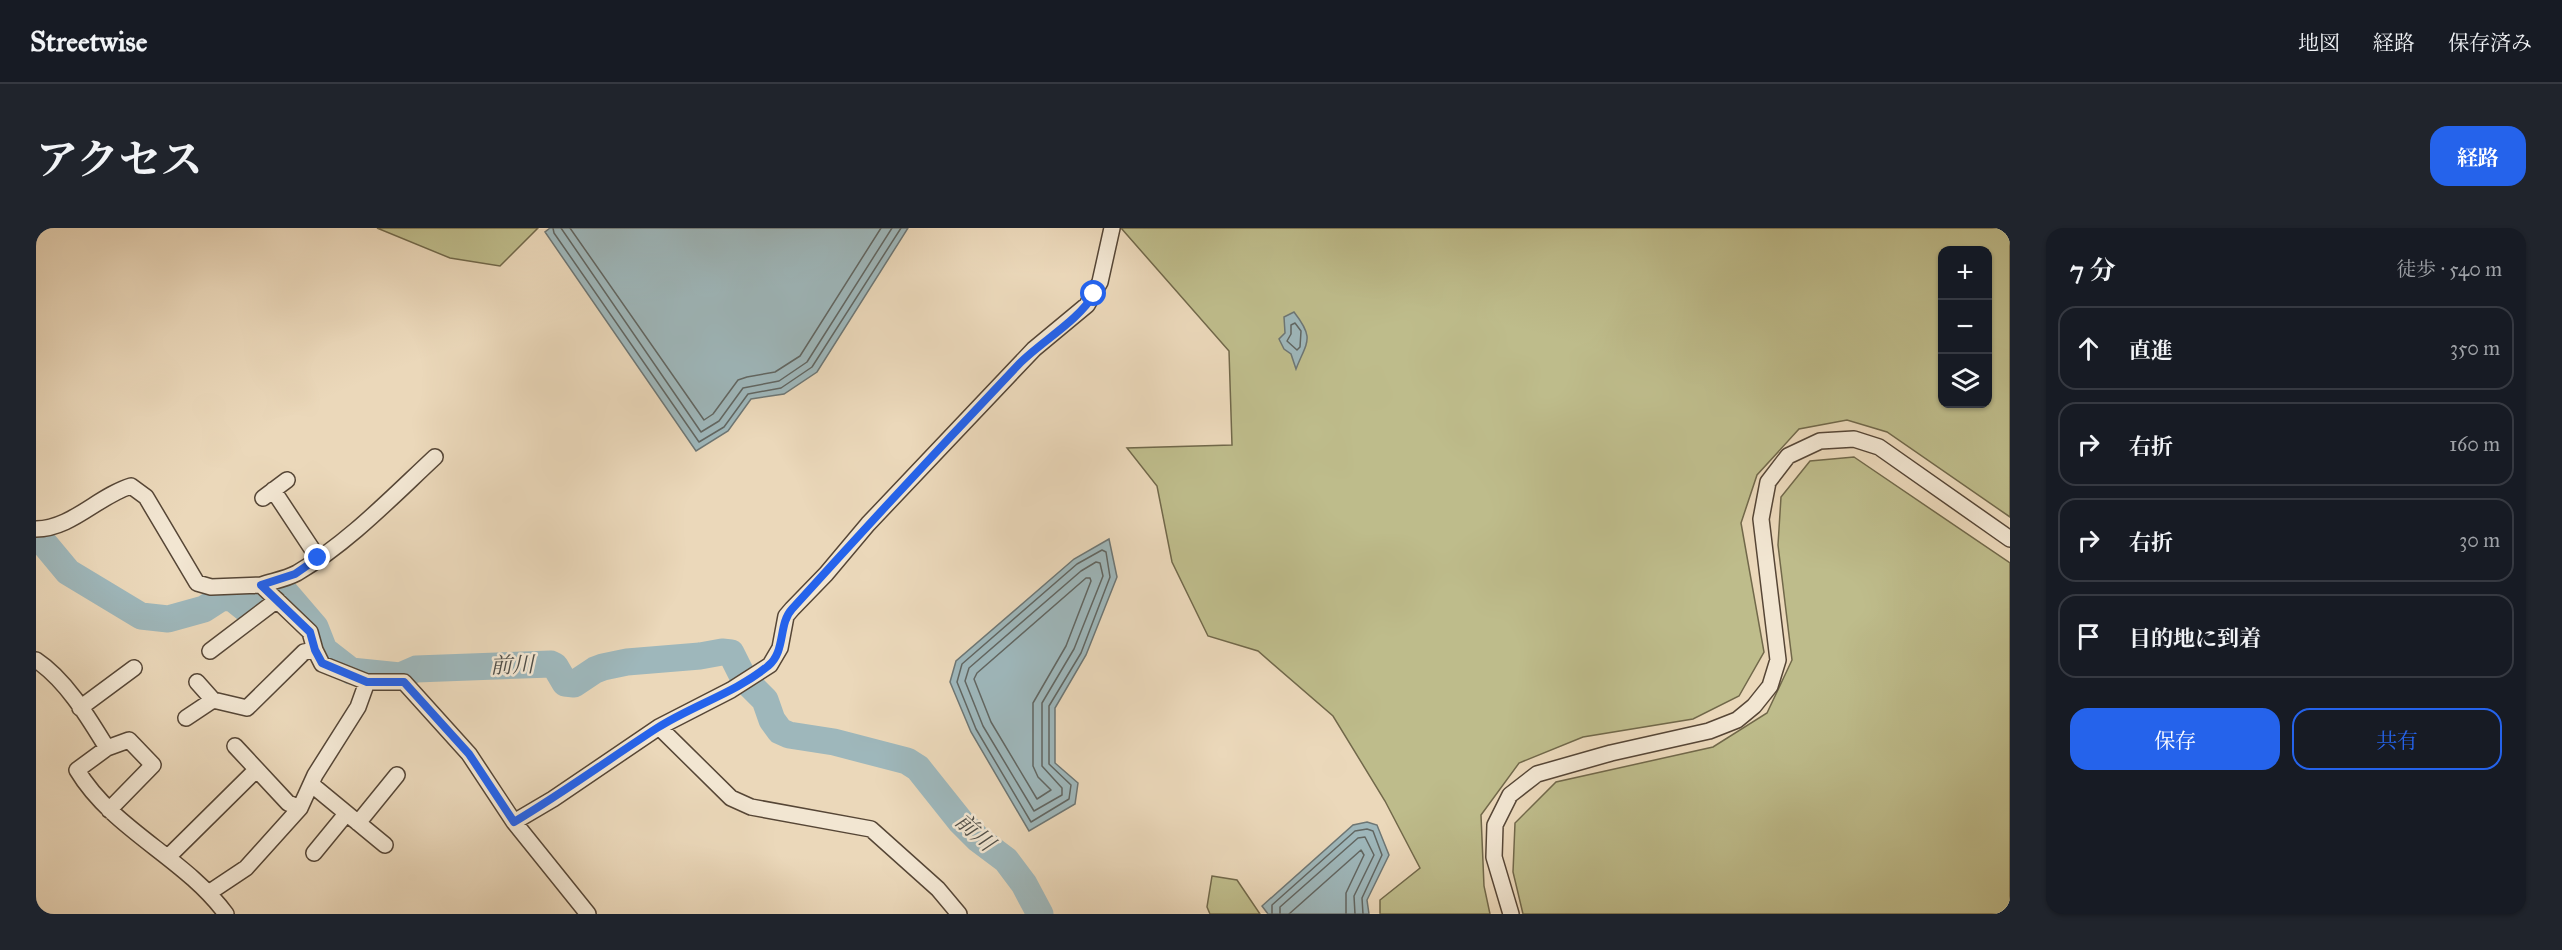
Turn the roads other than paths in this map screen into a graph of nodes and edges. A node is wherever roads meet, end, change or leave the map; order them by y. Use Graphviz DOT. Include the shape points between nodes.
graph roads {
  1 [pos="1112,228"];
  2 [pos="435,457"];
  3 [pos="288,480"];
  4 [pos="36,530"];
  5 [pos="2010,539"];
  6 [pos="318,558"];
  7 [pos="261,585"];
  8 [pos="277,600"];
  9 [pos="315,650"];
  10 [pos="210,651"];
  11 [pos="36,660"];
  12 [pos="134,668"];
  13 [pos="197,682"];
  14 [pos="367,682"];
  15 [pos="213,700"];
  16 [pos="80,708"];
  17 [pos="186,718"];
  18 [pos="659,727"];
  19 [pos="235,746"];
  20 [pos="107,748"];
  21 [pos="256,770"];
  22 [pos="398,775"];
  23 [pos="311,784"];
  24 [pos="300,808"];
  25 [pos="109,810"];
  26 [pos="352,819"];
  27 [pos="514,822"];
  28 [pos="385,846"];
  29 [pos="314,853"];
  30 [pos="168,857"];
  31 [pos="210,892"];
  32 [pos="226,914"];
  33 [pos="588,914"];
  34 [pos="959,914"];
  35 [pos="1511,914"];
  1 -- 18 [label="street" via="1100,282 1087,305 1034,349 792,609 786,616 780,648 770,665"];
  2 -- 6 [label="street" via="364,524"];
  3 -- 6 [label="street" via="268,494"];
  4 -- 7 [label="street" via="52,529 117,490 131,486 146,497 197,583 211,587"];
  5 -- 35 [label="street" via="1879,447 1854,439 1820,441 1788,456 1768,482 1761,519 1778,660 1770,686 1737,720 1709,731 1537,774 1510,795 1495,825 1494,857"];
  6 -- 7 [label="street" via="295,574"];
  7 -- 8 [label="street"];
  8 -- 9 [label="street" via="310,632"];
  8 -- 10 [label="street"];
  9 -- 14 [label="street" via="322,663"];
  9 -- 15 [label="street" via="304,652 248,708"];
  11 -- 16 [label="street" via="51,670"];
  12 -- 16 [label="street"];
  13 -- 15 [label="street"];
  14 -- 23 [label="street" via="358,707"];
  14 -- 27 [label="street" via="404,682 469,754"];
  15 -- 17 [label="street"];
  16 -- 20 [label="street"];
  18 -- 27 [label="street"];
  18 -- 34 [label="street" via="731,798 751,807 871,829 938,889"];
  19 -- 21 [label="street"];
  20 -- 25 [label="street" via="77,770"];
  20 -- 25 [label="street" via="129,740 153,765"];
  21 -- 24 [label="street" via="288,803"];
  21 -- 30 [label="street"];
  22 -- 26 [label="street"];
  23 -- 24 [label="street"];
  23 -- 26 [label="street"];
  24 -- 31 [label="street" via="246,868"];
  25 -- 30 [label="street"];
  26 -- 28 [label="street"];
  26 -- 29 [label="street"];
  27 -- 33 [label="street"];
  30 -- 31 [label="street"];
  31 -- 32 [label="street"];
}
